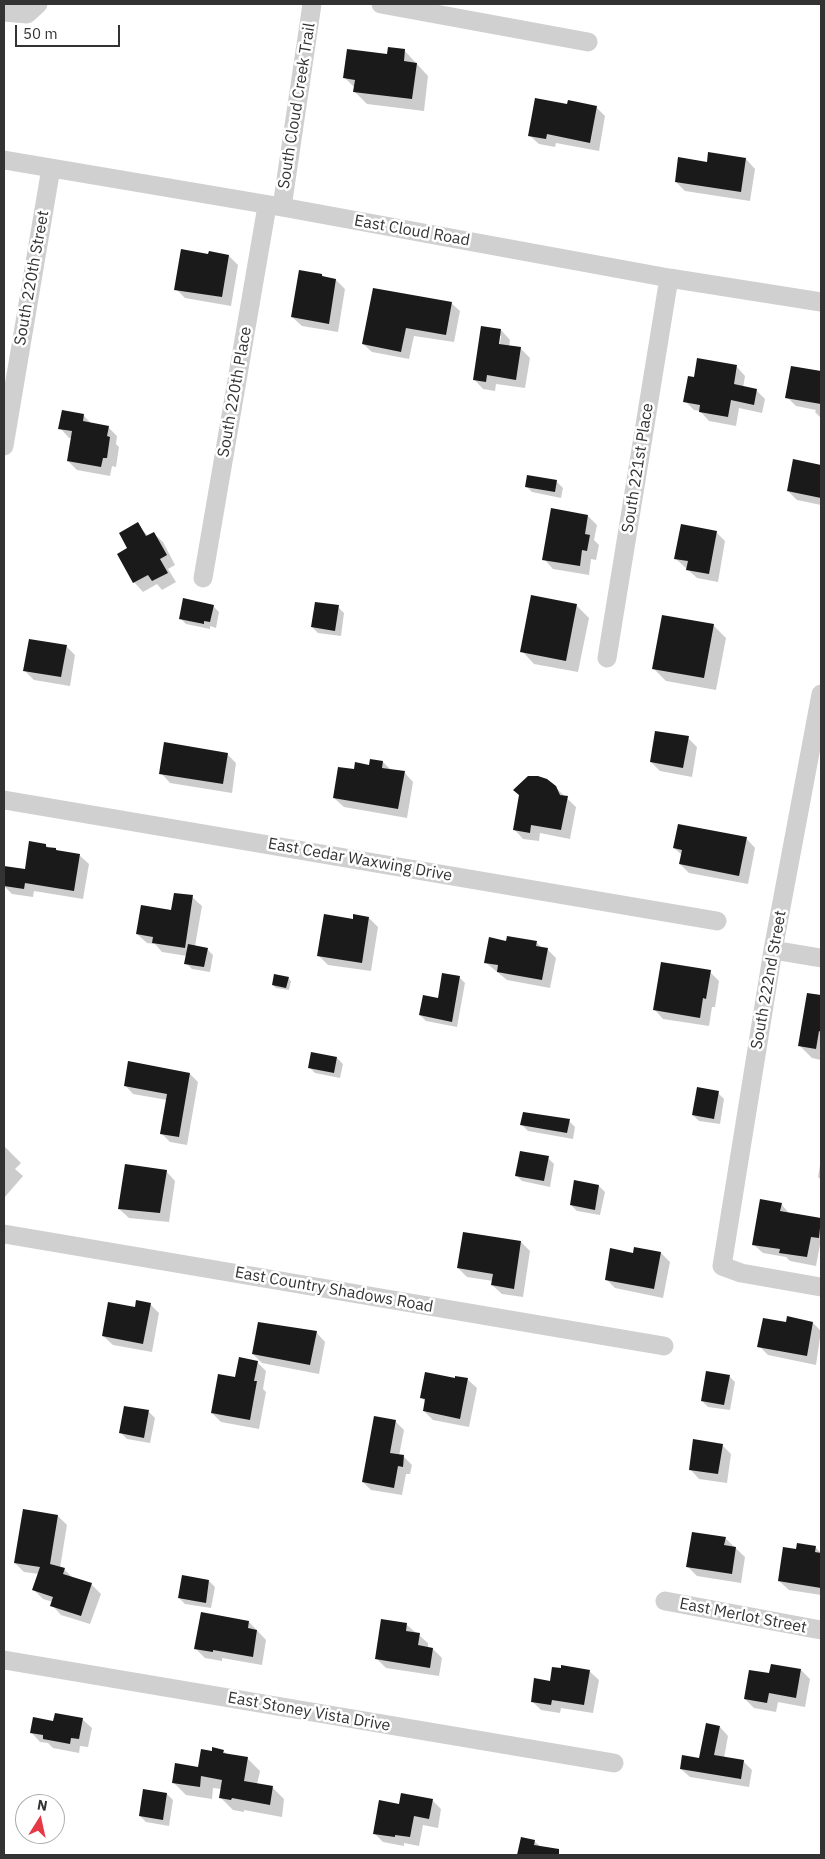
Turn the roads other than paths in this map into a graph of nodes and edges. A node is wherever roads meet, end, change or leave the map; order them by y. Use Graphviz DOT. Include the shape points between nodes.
graph roads {
  1 [pos="312,4"];
  2 [pos="381,4"];
  3 [pos="37,6"];
  4 [pos="4,12"];
  5 [pos="588,42"];
  6 [pos="4,160"];
  7 [pos="50,168"];
  8 [pos="274,207"];
  9 [pos="669,278"];
  10 [pos="821,302"];
  11 [pos="4,446"];
  12 [pos="203,578"];
  13 [pos="607,658"];
  14 [pos="821,694"];
  15 [pos="817,736"];
  16 [pos="4,800"];
  17 [pos="717,921"];
  18 [pos="773,950"];
  19 [pos="821,958"];
  20 [pos="4,1234"];
  21 [pos="821,1287"];
  22 [pos="664,1346"];
  23 [pos="665,1601"];
  24 [pos="821,1630"];
  25 [pos="4,1660"];
  26 [pos="614,1764"];
  1 -- 8 [label="street, South Cloud Creek Trail"];
  2 -- 5 [label="street"];
  3 -- 4 [label="street" via="28,14"];
  6 -- 7 [label="street, East Cloud Road"];
  7 -- 8 [label="street, East Cloud Road"];
  7 -- 11 [label="street, South 220th Street"];
  8 -- 9 [label="street, East Cloud Road"];
  8 -- 12 [label="street, South 220th Place"];
  9 -- 10 [label="street, East Cloud Road"];
  9 -- 13 [label="street, South 221st Place"];
  14 -- 15 [label="street, South 222nd Street"];
  15 -- 18 [label="street, South 222nd Street"];
  16 -- 17 [label="street, East Cedar Waxwing Drive"];
  18 -- 19 [label="street"];
  18 -- 21 [label="street, South 222nd Street" via="722,1266 741,1273"];
  20 -- 22 [label="street, East Country Shadows Road"];
  23 -- 24 [label="street, East Merlot Street"];
  25 -- 26 [label="street, East Stoney Vista Drive"];
}
